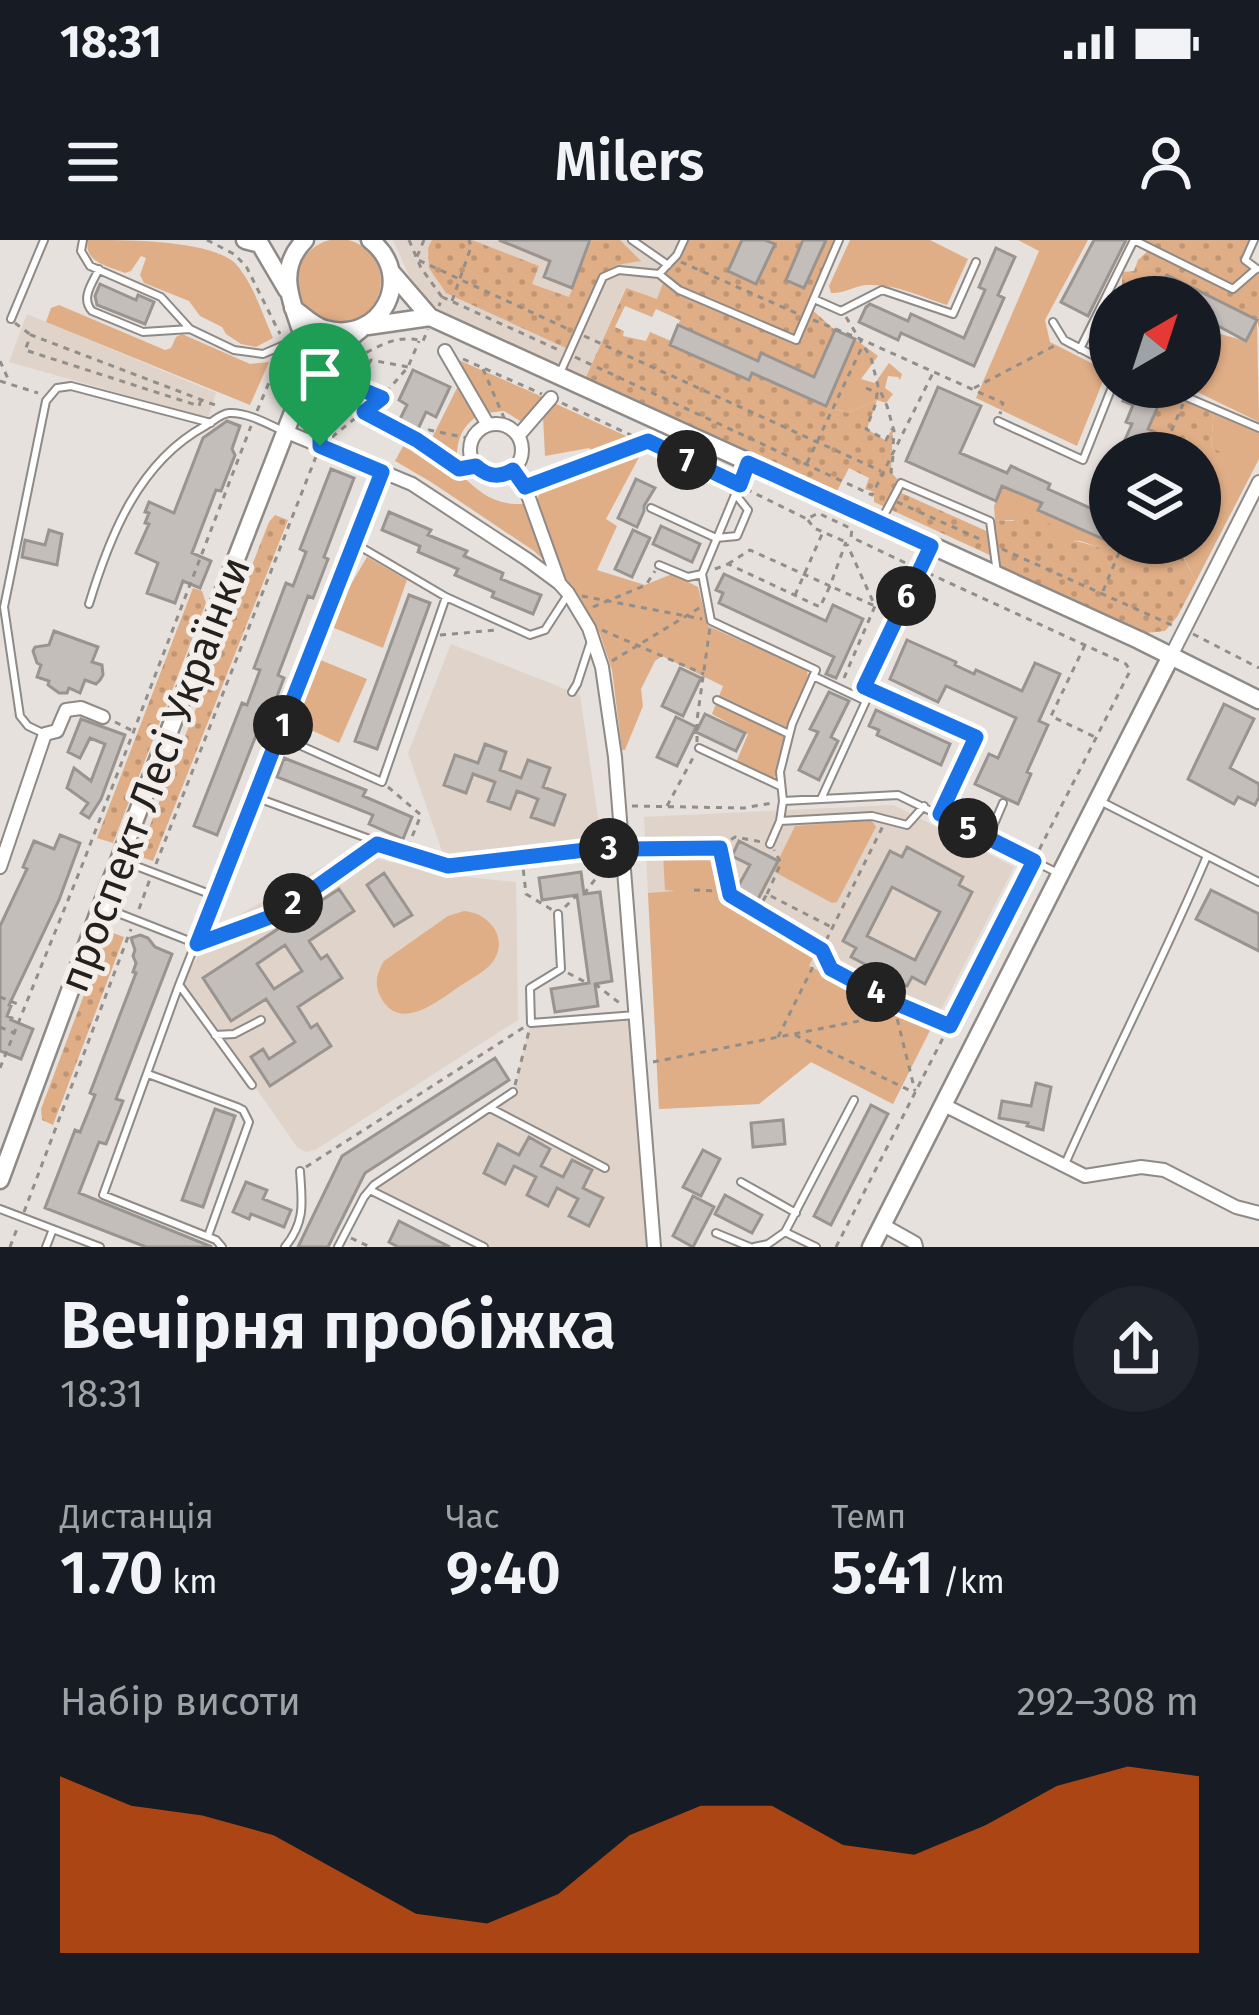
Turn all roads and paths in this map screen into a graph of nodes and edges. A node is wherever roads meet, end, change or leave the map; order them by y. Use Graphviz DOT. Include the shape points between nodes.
graph roads {
  1 [pos="44,240"];
  2 [pos="83,240"];
  3 [pos="207,240"];
  4 [pos="283,240"];
  5 [pos="305,240"];
  6 [pos="409,240"];
  7 [pos="424,240"];
  8 [pos="469,240"];
  9 [pos="632,240"];
  10 [pos="684,240"];
  11 [pos="839,240"];
  12 [pos="1134,240"];
  13 [pos="1254,240"];
  14 [pos="254,241"];
  15 [pos="376,242"];
  16 [pos="677,255"];
  17 [pos="416,259"];
  18 [pos="976,262"];
  19 [pos="668,265"];
  20 [pos="99,269"];
  21 [pos="1258,270"];
  22 [pos="392,273"];
  23 [pos="659,274"];
  24 [pos="460,279"];
  25 [pos="442,297"];
  26 [pos="290,299"];
  27 [pos="814,299"];
  28 [pos="451,302"];
  29 [pos="842,311"];
  30 [pos="432,318"];
  31 [pos="806,318"];
  32 [pos="11,319"];
  33 [pos="1053,322"];
  34 [pos="364,328"];
  35 [pos="190,329"];
  36 [pos="578,334"];
  37 [pos="31,335"];
  38 [pos="304,337"];
  39 [pos="859,338"];
  40 [pos="1064,340"];
  41 [pos="421,341"];
  42 [pos="862,344"];
  43 [pos="1089,344"];
  44 [pos="285,346"];
  45 [pos="445,351"];
  46 [pos="1083,351"];
  47 [pos="569,354"];
  48 [pos="1089,354"];
  49 [pos="362,356"];
  50 [pos="370,360"];
  51 [pos="0,361"];
  52 [pos="311,368"];
  53 [pos="409,368"];
  54 [pos="482,368"];
  55 [pos="934,371"];
  56 [pos="559,376"];
  57 [pos="341,381"];
  58 [pos="10,384"];
  59 [pos="357,387"];
  60 [pos="866,388"];
  61 [pos="972,389"];
  62 [pos="382,398"];
  63 [pos="551,398"];
  64 [pos="201,400"];
  65 [pos="877,400"];
  66 [pos="886,403"];
  67 [pos="1104,408"];
  68 [pos="1212,408"];
  69 [pos="364,412"];
  70 [pos="224,413"];
  71 [pos="254,419"];
  72 [pos="998,421"];
  73 [pos="212,423"];
  74 [pos="488,425"];
  75 [pos="893,428"];
  76 [pos="1259,428"];
  77 [pos="513,431"];
  78 [pos="287,432"];
  79 [pos="472,439"];
  80 [pos="417,440"];
  81 [pos="648,441"];
  82 [pos="818,442"];
  83 [pos="320,446"];
  84 [pos="893,449"];
  85 [pos="748,463"];
  86 [pos="807,465"];
  87 [pos="476,466"];
  88 [pos="513,470"];
  89 [pos="382,472"];
  90 [pos="883,472"];
  91 [pos="901,482"];
  92 [pos="1259,482"];
  93 [pos="525,487"];
  94 [pos="738,490"];
  95 [pos="892,500"];
  96 [pos="651,508"];
  97 [pos="807,519"];
  98 [pos="880,523"];
  99 [pos="824,532"];
  100 [pos="851,537"];
  101 [pos="716,538"];
  102 [pos="846,542"];
  103 [pos="354,543"];
  104 [pos="993,545"];
  105 [pos="931,546"];
  106 [pos="1114,564"];
  107 [pos="659,565"];
  108 [pos="728,565"];
  109 [pos="918,569"];
  110 [pos="702,574"];
  111 [pos="804,575"];
  112 [pos="997,576"];
  113 [pos="830,586"];
  114 [pos="564,588"];
  115 [pos="1102,593"];
  116 [pos="795,595"];
  117 [pos="446,597"];
  118 [pos="608,601"];
  119 [pos="707,603"];
  120 [pos="89,604"];
  121 [pos="875,606"];
  122 [pos="900,609"];
  123 [pos="580,612"];
  124 [pos="686,616"];
  125 [pos="711,621"];
  126 [pos="515,628"];
  127 [pos="1184,630"];
  128 [pos="594,632"];
  129 [pos="433,635"];
  130 [pos="638,645"];
  131 [pos="1085,645"];
  132 [pos="1171,656"];
  133 [pos="602,667"];
  134 [pos="1259,668"];
  135 [pos="704,674"];
  136 [pos="814,676"];
  137 [pos="839,688"];
  138 [pos="872,690"];
  139 [pos="572,692"];
  140 [pos="717,700"];
  141 [pos="1259,700"];
  142 [pos="866,701"];
  143 [pos="103,717"];
  144 [pos="134,731"];
  145 [pos="46,734"];
  146 [pos="790,734"];
  147 [pos="279,736"];
  148 [pos="695,737"];
  149 [pos="1096,738"];
  150 [pos="699,748"];
  151 [pos="382,782"];
  152 [pos="780,786"];
  153 [pos="255,796"];
  154 [pos="821,799"];
  155 [pos="1098,800"];
  156 [pos="783,801"];
  157 [pos="1004,803"];
  158 [pos="624,806"];
  159 [pos="667,806"];
  160 [pos="923,806"];
  161 [pos="940,814"];
  162 [pos="887,819"];
  163 [pos="780,821"];
  164 [pos="988,838"];
  165 [pos="377,844"];
  166 [pos="770,844"];
  167 [pos="620,846"];
  168 [pos="720,848"];
  169 [pos="405,853"];
  170 [pos="1207,856"];
  171 [pos="521,857"];
  172 [pos="119,860"];
  173 [pos="1034,861"];
  174 [pos="0,867"];
  175 [pos="152,872"];
  176 [pos="1061,874"];
  177 [pos="1259,882"];
  178 [pos="694,890"];
  179 [pos="767,894"];
  180 [pos="730,895"];
  181 [pos="215,896"];
  182 [pos="101,907"];
  183 [pos="757,911"];
  184 [pos="558,914"];
  185 [pos="135,920"];
  186 [pos="833,928"];
  187 [pos="197,944"];
  188 [pos="822,950"];
  189 [pos="561,969"];
  190 [pos="878,976"];
  191 [pos="179,985"];
  192 [pos="870,989"];
  193 [pos="0,997"];
  194 [pos="893,1002"];
  195 [pos="23,1007"];
  196 [pos="914,1010"];
  197 [pos="896,1014"];
  198 [pos="635,1015"];
  199 [pos="261,1020"];
  200 [pos="531,1023"];
  201 [pos="950,1026"];
  202 [pos="0,1027"];
  203 [pos="14,1033"];
  204 [pos="794,1034"];
  205 [pos="215,1035"];
  206 [pos="778,1037"];
  207 [pos="640,1065"];
  208 [pos="0,1068"];
  209 [pos="148,1074"];
  210 [pos="252,1085"];
  211 [pos="513,1092"];
  212 [pos="854,1100"];
  213 [pos="944,1105"];
  214 [pos="490,1108"];
  215 [pos="1063,1167"];
  216 [pos="605,1168"];
  217 [pos="300,1171"];
  218 [pos="0,1180"];
  219 [pos="741,1182"];
  220 [pos="370,1190"];
  221 [pos="0,1209"];
  222 [pos="796,1213"];
  223 [pos="1259,1213"];
  224 [pos="22,1217"];
  225 [pos="883,1225"];
  226 [pos="53,1229"];
  227 [pos="785,1232"];
  228 [pos="716,1233"];
  229 [pos="344,1234"];
  230 [pos="208,1236"];
  231 [pos="75,1237"];
  232 [pos="10,1247"];
  233 [pos="46,1247"];
  234 [pos="76,1247"];
  235 [pos="100,1247"];
  236 [pos="222,1247"];
  237 [pos="285,1247"];
  238 [pos="338,1247"];
  239 [pos="370,1247"];
  240 [pos="484,1247"];
  241 [pos="654,1247"];
  242 [pos="752,1247"];
  243 [pos="777,1247"];
  244 [pos="816,1247"];
  245 [pos="836,1247"];
  246 [pos="872,1247"];
  247 [pos="916,1247"];
  1 -- 32 [label="lane"];
  2 -- 20 [label="lane" via="86,261"];
  3 -- 44 [label="path" via="247,266"];
  4 -- 14 [label="main road"];
  5 -- 26 [label="main road" via="287,273"];
  6 -- 17 [label="path"];
  7 -- 17 [label="path"];
  8 -- 24 [label="path"];
  9 -- 19 [label="lane"];
  10 -- 16 [label="lane"];
  11 -- 27 [label="lane"];
  12 -- 21 [label="lane" via="1233,289"];
  12 -- 46 [label="lane"];
  13 -- 21 [label="lane" via="1244,260"];
  14 -- 26 [label="main road"];
  15 -- 22 [label="main road"];
  16 -- 19 [label="lane"];
  16 -- 31 [label="path"];
  17 -- 24 [label="path"];
  17 -- 25 [label="path"];
  18 -- 29 [label="lane" via="953,314 882,290"];
  19 -- 23 [label="lane"];
  20 -- 35 [label="lane" via="161,297"];
  20 -- 35 [label="lane" via="86,299 92,310 143,332"];
  22 -- 30 [label="main road"];
  22 -- 34 [label="main road" via="390,294"];
  23 -- 31 [label="lane" via="796,340"];
  23 -- 36 [label="lane" via="619,270 603,277"];
  24 -- 28 [label="path"];
  24 -- 36 [label="path"];
  25 -- 28 [label="path"];
  25 -- 30 [label="path"];
  26 -- 34 [label="main road" via="326,329"];
  26 -- 38 [label="main road"];
  27 -- 29 [label="lane"];
  27 -- 31 [label="lane"];
  28 -- 47 [label="path"];
  29 -- 39 [label="path"];
  30 -- 34 [label="main road"];
  30 -- 41 [label="path"];
  30 -- 56 [label="main road"];
  31 -- 39 [label="path"];
  32 -- 37 [label="path"];
  33 -- 40 [label="lane"];
  34 -- 52 [label="main road"];
  35 -- 44 [label="lane" via="244,353"];
  36 -- 47 [label="lane"];
  36 -- 82 [label="path"];
  37 -- 64 [label="path"];
  37 -- 64 [label="path" via="25,350 200,406"];
  38 -- 44 [label="lane"];
  38 -- 52 [label="main road"];
  39 -- 42 [label="path"];
  39 -- 55 [label="path"];
  40 -- 46 [label="lane"];
  40 -- 61 [label="path"];
  41 -- 45 [label="path"];
  41 -- 49 [label="path" via="405,336"];
  41 -- 53 [label="path"];
  42 -- 66 [label="path"];
  42 -- 82 [label="path"];
  43 -- 46 [label="path"];
  44 -- 71 [label="path"];
  45 -- 54 [label="path"];
  45 -- 74 [label="street"];
  46 -- 48 [label="lane"];
  47 -- 56 [label="lane"];
  47 -- 86 [label="path"];
  49 -- 50 [label="path"];
  49 -- 57 [label="path" via="349,362"];
  50 -- 53 [label="path"];
  50 -- 59 [label="path"];
  51 -- 58 [label="path"];
  52 -- 78 [label="main road, проспект Лесі Українки"];
  53 -- 62 [label="path"];
  54 -- 63 [label="path"];
  54 -- 77 [label="path"];
  55 -- 61 [label="path"];
  55 -- 84 [label="path"];
  56 -- 85 [label="main road"];
  57 -- 59 [label="path"];
  57 -- 83 [label="path"];
  59 -- 62 [label="path"];
  60 -- 65 [label="path"];
  61 -- 72 [label="path" via="1003,403"];
  62 -- 69 [label="path"];
  63 -- 77 [label="street"];
  63 -- 81 [label="path"];
  64 -- 70 [label="path"];
  65 -- 66 [label="path"];
  65 -- 75 [label="path" via="866,429 886,440"];
  66 -- 75 [label="path"];
  67 -- 72 [label="lane" via="1083,460"];
  68 -- 76 [label="lane"];
  69 -- 80 [label="path"];
  69 -- 83 [label="path"];
  70 -- 71 [label="lane"];
  70 -- 73 [label="lane"];
  71 -- 78 [label="lane"];
  71 -- 144 [label="path"];
  73 -- 120 [label="lane" via="185,436 151,470"];
  73 -- 145 [label="lane" via="71,386 46,401 4,607 20,716"];
  74 -- 77 [label="street"];
  74 -- 79 [label="street"];
  75 -- 84 [label="path"];
  77 -- 88 [label="street" via="522,450"];
  78 -- 83 [label="street"];
  78 -- 172 [label="main road, проспект Лесі Українки"];
  79 -- 80 [label="path" via="429,430"];
  79 -- 87 [label="street"];
  80 -- 87 [label="path" via="459,469"];
  81 -- 93 [label="path"];
  81 -- 94 [label="path"];
  82 -- 86 [label="path"];
  82 -- 90 [label="path"];
  83 -- 89 [label="street"];
  83 -- 175 [label="path"];
  84 -- 90 [label="path"];
  84 -- 91 [label="path" via="892,472"];
  85 -- 94 [label="lane"];
  85 -- 98 [label="main road"];
  86 -- 90 [label="path" via="872,495"];
  87 -- 88 [label="street" via="490,475"];
  88 -- 93 [label="street"];
  89 -- 103 [label="lane"];
  89 -- 114 [label="street" via="455,510"];
  91 -- 95 [label="lane"];
  91 -- 104 [label="lane" via="990,521"];
  92 -- 127 [label="street"];
  93 -- 114 [label="street"];
  94 -- 97 [label="path"];
  94 -- 101 [label="lane"];
  94 -- 101 [label="lane" via="748,510 737,536"];
  95 -- 98 [label="lane"];
  95 -- 104 [label="path"];
  96 -- 101 [label="lane"];
  97 -- 99 [label="path"];
  97 -- 100 [label="path" via="818,513 852,529"];
  98 -- 105 [label="main road"];
  99 -- 102 [label="path"];
  99 -- 111 [label="path"];
  100 -- 102 [label="path"];
  100 -- 109 [label="path"];
  101 -- 110 [label="lane"];
  102 -- 113 [label="path"];
  102 -- 121 [label="path"];
  103 -- 117 [label="lane"];
  103 -- 147 [label="lane"];
  104 -- 112 [label="lane"];
  104 -- 115 [label="path"];
  105 -- 109 [label="lane"];
  105 -- 112 [label="main road"];
  106 -- 115 [label="path"];
  107 -- 110 [label="lane" via="688,578"];
  107 -- 118 [label="path" via="646,585"];
  108 -- 110 [label="path"];
  108 -- 111 [label="path" via="750,550"];
  108 -- 116 [label="path"];
  109 -- 122 [label="lane"];
  109 -- 131 [label="path"];
  110 -- 119 [label="lane"];
  111 -- 113 [label="path"];
  111 -- 116 [label="path"];
  112 -- 132 [label="main road"];
  113 -- 116 [label="path" via="820,607"];
  113 -- 121 [label="path"];
  114 -- 118 [label="path"];
  114 -- 123 [label="street"];
  114 -- 126 [label="lane" via="545,630"];
  115 -- 127 [label="path"];
  117 -- 126 [label="lane"];
  117 -- 129 [label="lane"];
  118 -- 123 [label="path"];
  118 -- 124 [label="path"];
  119 -- 124 [label="path"];
  119 -- 125 [label="lane"];
  121 -- 122 [label="path"];
  121 -- 137 [label="path"];
  122 -- 138 [label="lane" via="864,687"];
  123 -- 128 [label="street"];
  124 -- 125 [label="path"];
  124 -- 130 [label="path"];
  125 -- 135 [label="path"];
  125 -- 136 [label="lane" via="816,670"];
  126 -- 129 [label="path"];
  127 -- 132 [label="street"];
  127 -- 134 [label="path"];
  128 -- 130 [label="path"];
  128 -- 133 [label="street"];
  128 -- 139 [label="lane"];
  129 -- 151 [label="lane"];
  130 -- 133 [label="path"];
  130 -- 135 [label="path"];
  131 -- 149 [label="path" via="1130,670"];
  131 -- 149 [label="path" via="1051,716"];
  132 -- 141 [label="main road"];
  132 -- 155 [label="main road"];
  133 -- 167 [label="street"];
  135 -- 148 [label="path"];
  136 -- 137 [label="lane"];
  136 -- 146 [label="lane"];
  137 -- 142 [label="lane"];
  138 -- 142 [label="lane"];
  138 -- 161 [label="lane" via="976,737"];
  140 -- 146 [label="lane"];
  142 -- 154 [label="lane"];
  143 -- 144 [label="path"];
  143 -- 145 [label="street" via="67,710 58,731"];
  144 -- 195 [label="path"];
  145 -- 174 [label="street"];
  146 -- 152 [label="lane"];
  147 -- 151 [label="lane"];
  147 -- 153 [label="lane"];
  149 -- 173 [label="path"];
  150 -- 152 [label="lane"];
  150 -- 159 [label="path"];
  151 -- 169 [label="path" via="421,815"];
  152 -- 156 [label="lane"];
  153 -- 165 [label="lane"];
  153 -- 181 [label="lane"];
  154 -- 156 [label="lane"];
  154 -- 160 [label="lane" via="898,795"];
  155 -- 170 [label="lane"];
  155 -- 176 [label="main road"];
  156 -- 159 [label="path"];
  156 -- 163 [label="lane"];
  157 -- 164 [label="lane"];
  158 -- 159 [label="path"];
  160 -- 161 [label="lane"];
  160 -- 162 [label="lane" via="907,824"];
  161 -- 164 [label="lane"];
  162 -- 163 [label="lane"];
  162 -- 186 [label="path"];
  163 -- 166 [label="lane"];
  164 -- 173 [label="lane"];
  165 -- 169 [label="lane"];
  165 -- 187 [label="path" via="278,914"];
  166 -- 168 [label="path" via="735,837"];
  166 -- 179 [label="path" via="781,863"];
  167 -- 168 [label="path"];
  167 -- 171 [label="path"];
  167 -- 184 [label="path"];
  167 -- 198 [label="street"];
  168 -- 180 [label="path"];
  169 -- 171 [label="path" via="448,866"];
  170 -- 177 [label="lane"];
  170 -- 215 [label="lane"];
  171 -- 184 [label="path" via="526,894"];
  172 -- 175 [label="lane"];
  172 -- 182 [label="main road, проспект Лесі Українки"];
  173 -- 176 [label="lane"];
  173 -- 201 [label="path"];
  175 -- 181 [label="lane"];
  175 -- 185 [label="path"];
  176 -- 213 [label="main road"];
  178 -- 180 [label="path"];
  179 -- 183 [label="path"];
  179 -- 186 [label="path"];
  180 -- 183 [label="path"];
  181 -- 187 [label="lane"];
  182 -- 185 [label="lane"];
  182 -- 218 [label="main road, проспект Лесі Українки"];
  183 -- 188 [label="path"];
  184 -- 189 [label="lane"];
  185 -- 187 [label="lane"];
  185 -- 224 [label="path"];
  186 -- 188 [label="path"];
  187 -- 191 [label="lane"];
  188 -- 192 [label="path" via="831,969"];
  188 -- 206 [label="path"];
  189 -- 198 [label="path"];
  189 -- 200 [label="lane" via="530,988"];
  190 -- 192 [label="path"];
  191 -- 205 [label="lane"];
  191 -- 209 [label="lane"];
  192 -- 194 [label="path"];
  193 -- 195 [label="path"];
  194 -- 196 [label="path"];
  194 -- 197 [label="path"];
  195 -- 203 [label="path"];
  196 -- 197 [label="path"];
  196 -- 201 [label="path"];
  197 -- 204 [label="path"];
  197 -- 204 [label="path" via="915,1093"];
  198 -- 200 [label="lane"];
  198 -- 207 [label="street"];
  199 -- 205 [label="lane"];
  200 -- 211 [label="path"];
  200 -- 217 [label="path"];
  201 -- 245 [label="path"];
  202 -- 203 [label="path"];
  203 -- 208 [label="path"];
  204 -- 206 [label="path"];
  205 -- 210 [label="lane"];
  206 -- 207 [label="path"];
  207 -- 241 [label="street"];
  209 -- 230 [label="lane" via="237,1107 249,1122"];
  209 -- 230 [label="lane" via="103,1195"];
  211 -- 214 [label="lane"];
  212 -- 222 [label="lane"];
  213 -- 215 [label="street"];
  213 -- 225 [label="main road"];
  214 -- 216 [label="lane"];
  214 -- 220 [label="lane"];
  215 -- 223 [label="street" via="1084,1176 1164,1170"];
  217 -- 237 [label="lane" via="303,1214"];
  219 -- 222 [label="lane"];
  220 -- 229 [label="lane"];
  220 -- 240 [label="lane"];
  221 -- 224 [label="lane"];
  222 -- 227 [label="lane"];
  224 -- 226 [label="lane"];
  224 -- 232 [label="path"];
  225 -- 246 [label="main road"];
  225 -- 247 [label="street"];
  226 -- 231 [label="lane"];
  226 -- 233 [label="lane"];
  227 -- 242 [label="lane"];
  227 -- 243 [label="lane"];
  227 -- 244 [label="lane"];
  228 -- 242 [label="lane"];
  229 -- 238 [label="lane"];
  229 -- 239 [label="path"];
  230 -- 236 [label="lane"];
  231 -- 234 [label="lane"];
  231 -- 235 [label="lane"];
}
